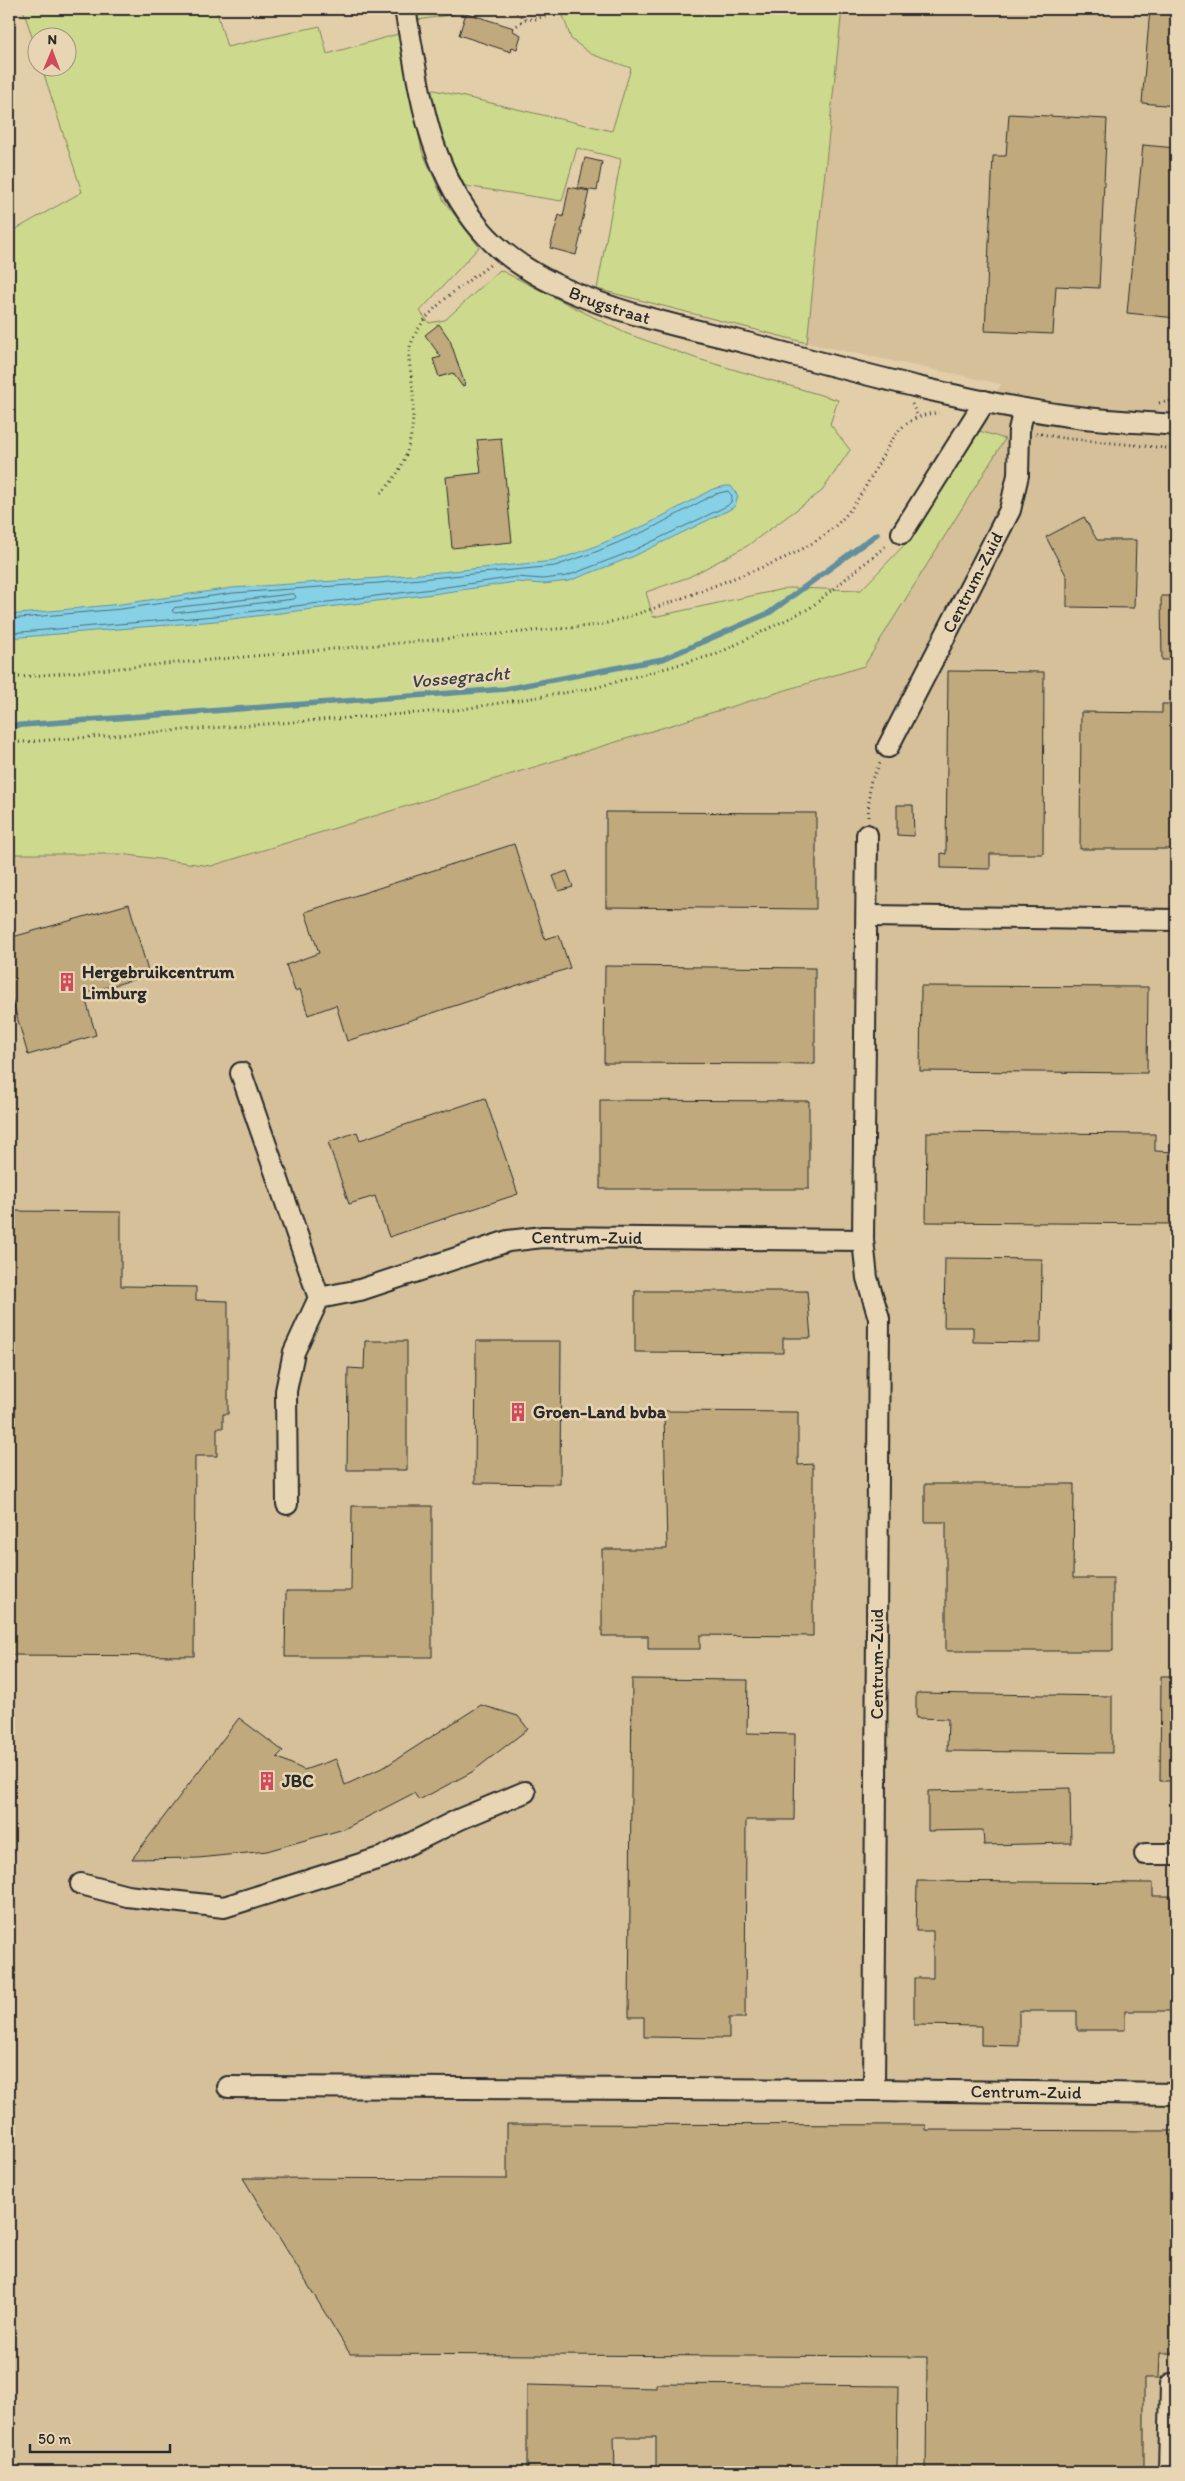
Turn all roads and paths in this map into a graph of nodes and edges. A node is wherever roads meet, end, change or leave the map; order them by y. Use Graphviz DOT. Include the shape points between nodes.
graph roads {
  1 [pos="405,9"];
  2 [pos="514,9"];
  3 [pos="567,9"];
  4 [pos="525,19"];
  5 [pos="515,27"];
  6 [pos="504,253"];
  7 [pos="984,401"];
  8 [pos="1024,409"];
  9 [pos="918,417"];
  10 [pos="1176,425"];
  11 [pos="381,493"];
  12 [pos="902,533"];
  13 [pos="9,678"];
  14 [pos="9,743"];
  15 [pos="888,746"];
  16 [pos="867,835"];
  17 [pos="868,916"];
  18 [pos="1176,920"];
  19 [pos="240,1073"];
  20 [pos="863,1240"];
  21 [pos="319,1298"];
  22 [pos="287,1504"];
  23 [pos="525,1792"];
  24 [pos="1145,1854"];
  25 [pos="1176,1854"];
  26 [pos="82,1884"];
  27 [pos="228,2087"];
  28 [pos="874,2090"];
  29 [pos="1176,2094"];
  30 [pos="1171,2384"];
  31 [pos="1169,2472"];
  1 -- 6 [label="street, Brugstraat" via="433,147 443,172 482,231"];
  2 -- 4 [label="path"];
  3 -- 4 [label="path"];
  4 -- 5 [label="path"];
  6 -- 7 [label="street, Brugstraat" via="533,274 569,291 650,318 895,382"];
  6 -- 11 [label="path" via="428,315 413,339 409,349 414,400 407,452 400,472"];
  7 -- 8 [label="street"];
  7 -- 12 [label="street"];
  8 -- 10 [label="street" via="1071,417"];
  8 -- 15 [label="street, Centrum-Zuid" via="1019,430 1018,475 1010,510"];
  9 -- 13 [label="path" via="900,429 845,516 813,543 777,562 656,609 609,623"];
  12 -- 14 [label="path" via="810,608 717,654 594,688 456,710"];
  15 -- 16 [label="path" via="870,783"];
  16 -- 17 [label="street, Centrum-Zuid"];
  17 -- 18 [label="street"];
  17 -- 20 [label="street, Centrum-Zuid"];
  19 -- 21 [label="street"];
  20 -- 21 [label="street, Centrum-Zuid" via="544,1237 508,1241 360,1290"];
  20 -- 28 [label="street, Centrum-Zuid" via="867,1278 879,1318"];
  21 -- 22 [label="street" via="294,1352 286,1391"];
  23 -- 26 [label="street" via="383,1856 224,1906 127,1896"];
  24 -- 25 [label="street"];
  27 -- 28 [label="street, Centrum-Zuid"];
  28 -- 29 [label="street, Centrum-Zuid"];
  30 -- 31 [label="street"];
}
